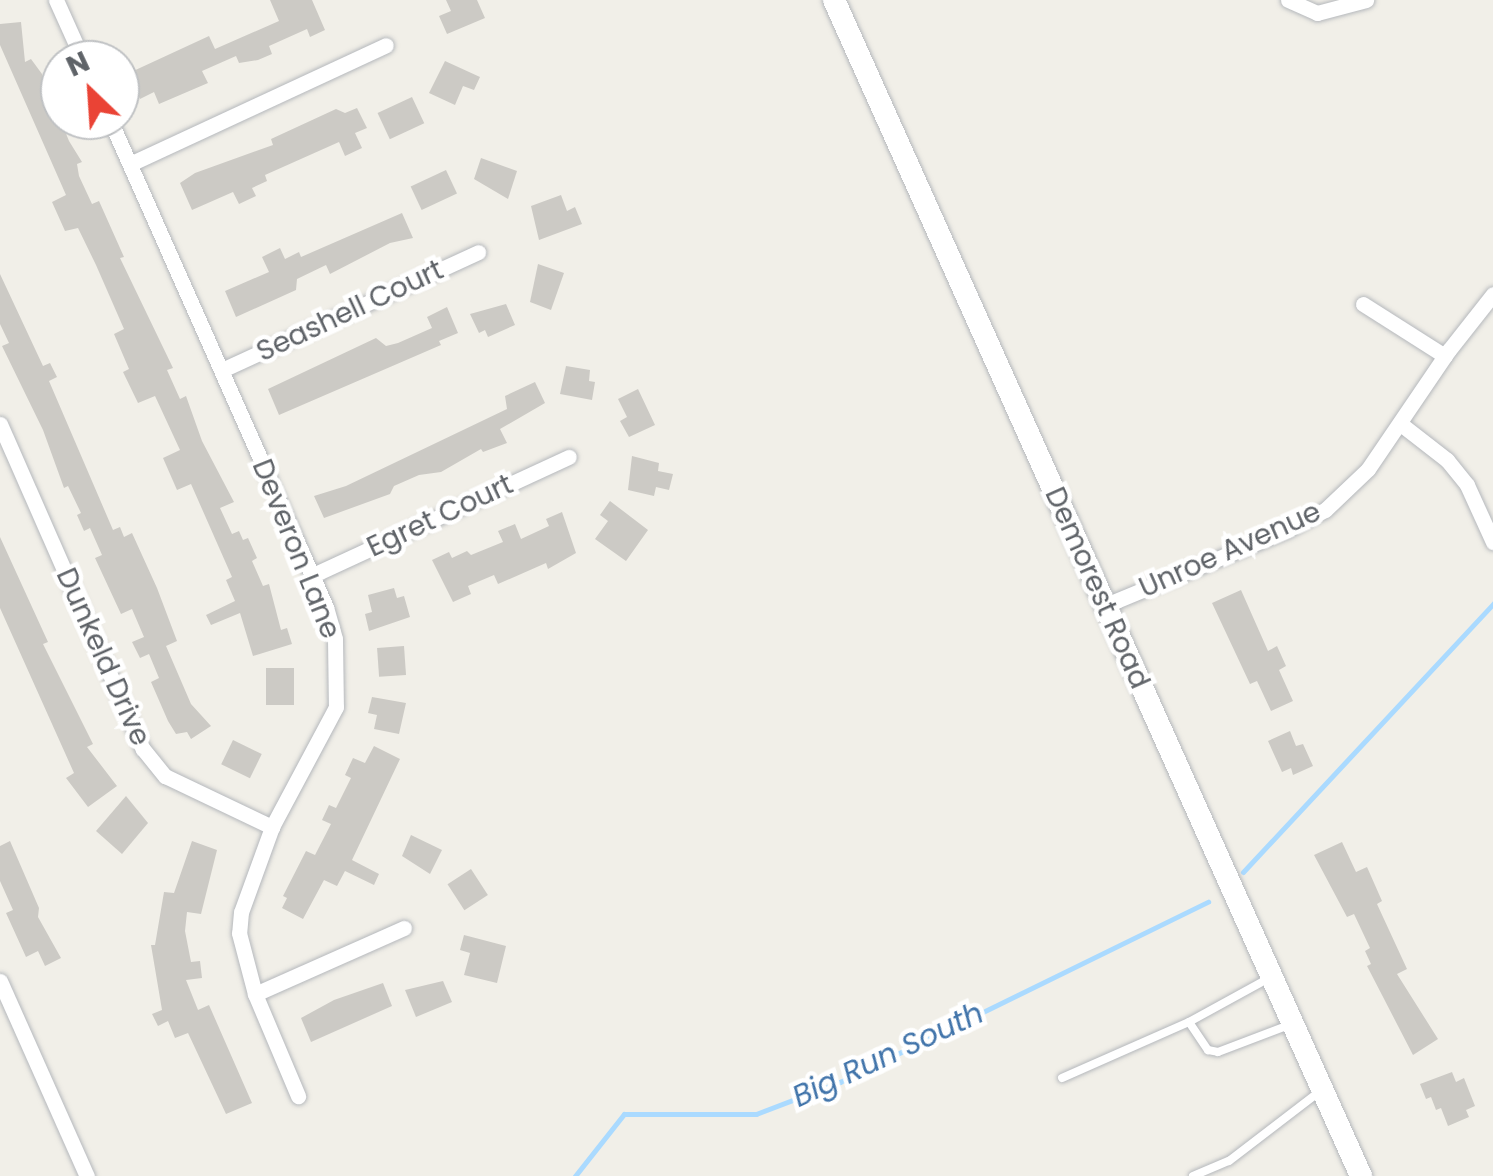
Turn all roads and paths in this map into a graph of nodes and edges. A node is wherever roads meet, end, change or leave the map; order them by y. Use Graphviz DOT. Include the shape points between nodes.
graph roads {
  1 [pos="56,0"];
  2 [pos="834,0"];
  3 [pos="1288,0"];
  4 [pos="1366,0"];
  5 [pos="74,40"];
  6 [pos="386,46"];
  7 [pos="119,140"];
  8 [pos="130,164"];
  9 [pos="478,252"];
  10 [pos="1493,294"];
  11 [pos="1363,304"];
  12 [pos="1446,356"];
  13 [pos="222,370"];
  14 [pos="0,424"];
  15 [pos="1402,426"];
  16 [pos="569,457"];
  17 [pos="1493,542"];
  18 [pos="311,576"];
  19 [pos="1106,606"];
  20 [pos="272,827"];
  21 [pos="404,928"];
  22 [pos="1271,976"];
  23 [pos="0,980"];
  24 [pos="255,994"];
  25 [pos="1190,1022"];
  26 [pos="1292,1023"];
  27 [pos="1062,1078"];
  28 [pos="1322,1090"];
  29 [pos="298,1096"];
  30 [pos="86,1176"];
  31 [pos="1193,1176"];
  32 [pos="1361,1176"];
  1 -- 5 [label="street"];
  2 -- 19 [label="street, Demorest Road"];
  3 -- 4 [label="street" via="1317,12"];
  6 -- 8 [label="street"];
  7 -- 8 [label="street, Deveron Lane"];
  8 -- 13 [label="street, Deveron Lane"];
  9 -- 13 [label="street, Seashell Court"];
  10 -- 12 [label="street, Unroe Avenue"];
  11 -- 12 [label="street"];
  12 -- 15 [label="street, Unroe Avenue"];
  13 -- 18 [label="street, Deveron Lane"];
  14 -- 20 [label="street, Dunkeld Drive" via="143,750 165,776"];
  15 -- 17 [label="street" via="1447,460"];
  15 -- 19 [label="street, Unroe Avenue" via="1325,510"];
  16 -- 18 [label="street, Egret Court"];
  18 -- 20 [label="street, Deveron Lane" via="335,639 336,707"];
  19 -- 22 [label="street, Demorest Road"];
  20 -- 24 [label="street, Deveron Lane" via="241,912 239,933"];
  21 -- 24 [label="street"];
  22 -- 25 [label="lane"];
  22 -- 26 [label="street, Demorest Road"];
  23 -- 30 [label="street"];
  24 -- 29 [label="street, Deveron Lane"];
  25 -- 26 [label="lane" via="1208,1050 1218,1052"];
  25 -- 27 [label="lane"];
  26 -- 28 [label="street, Demorest Road"];
  28 -- 31 [label="lane" via="1228,1161"];
  28 -- 32 [label="street, Demorest Road"];
}
